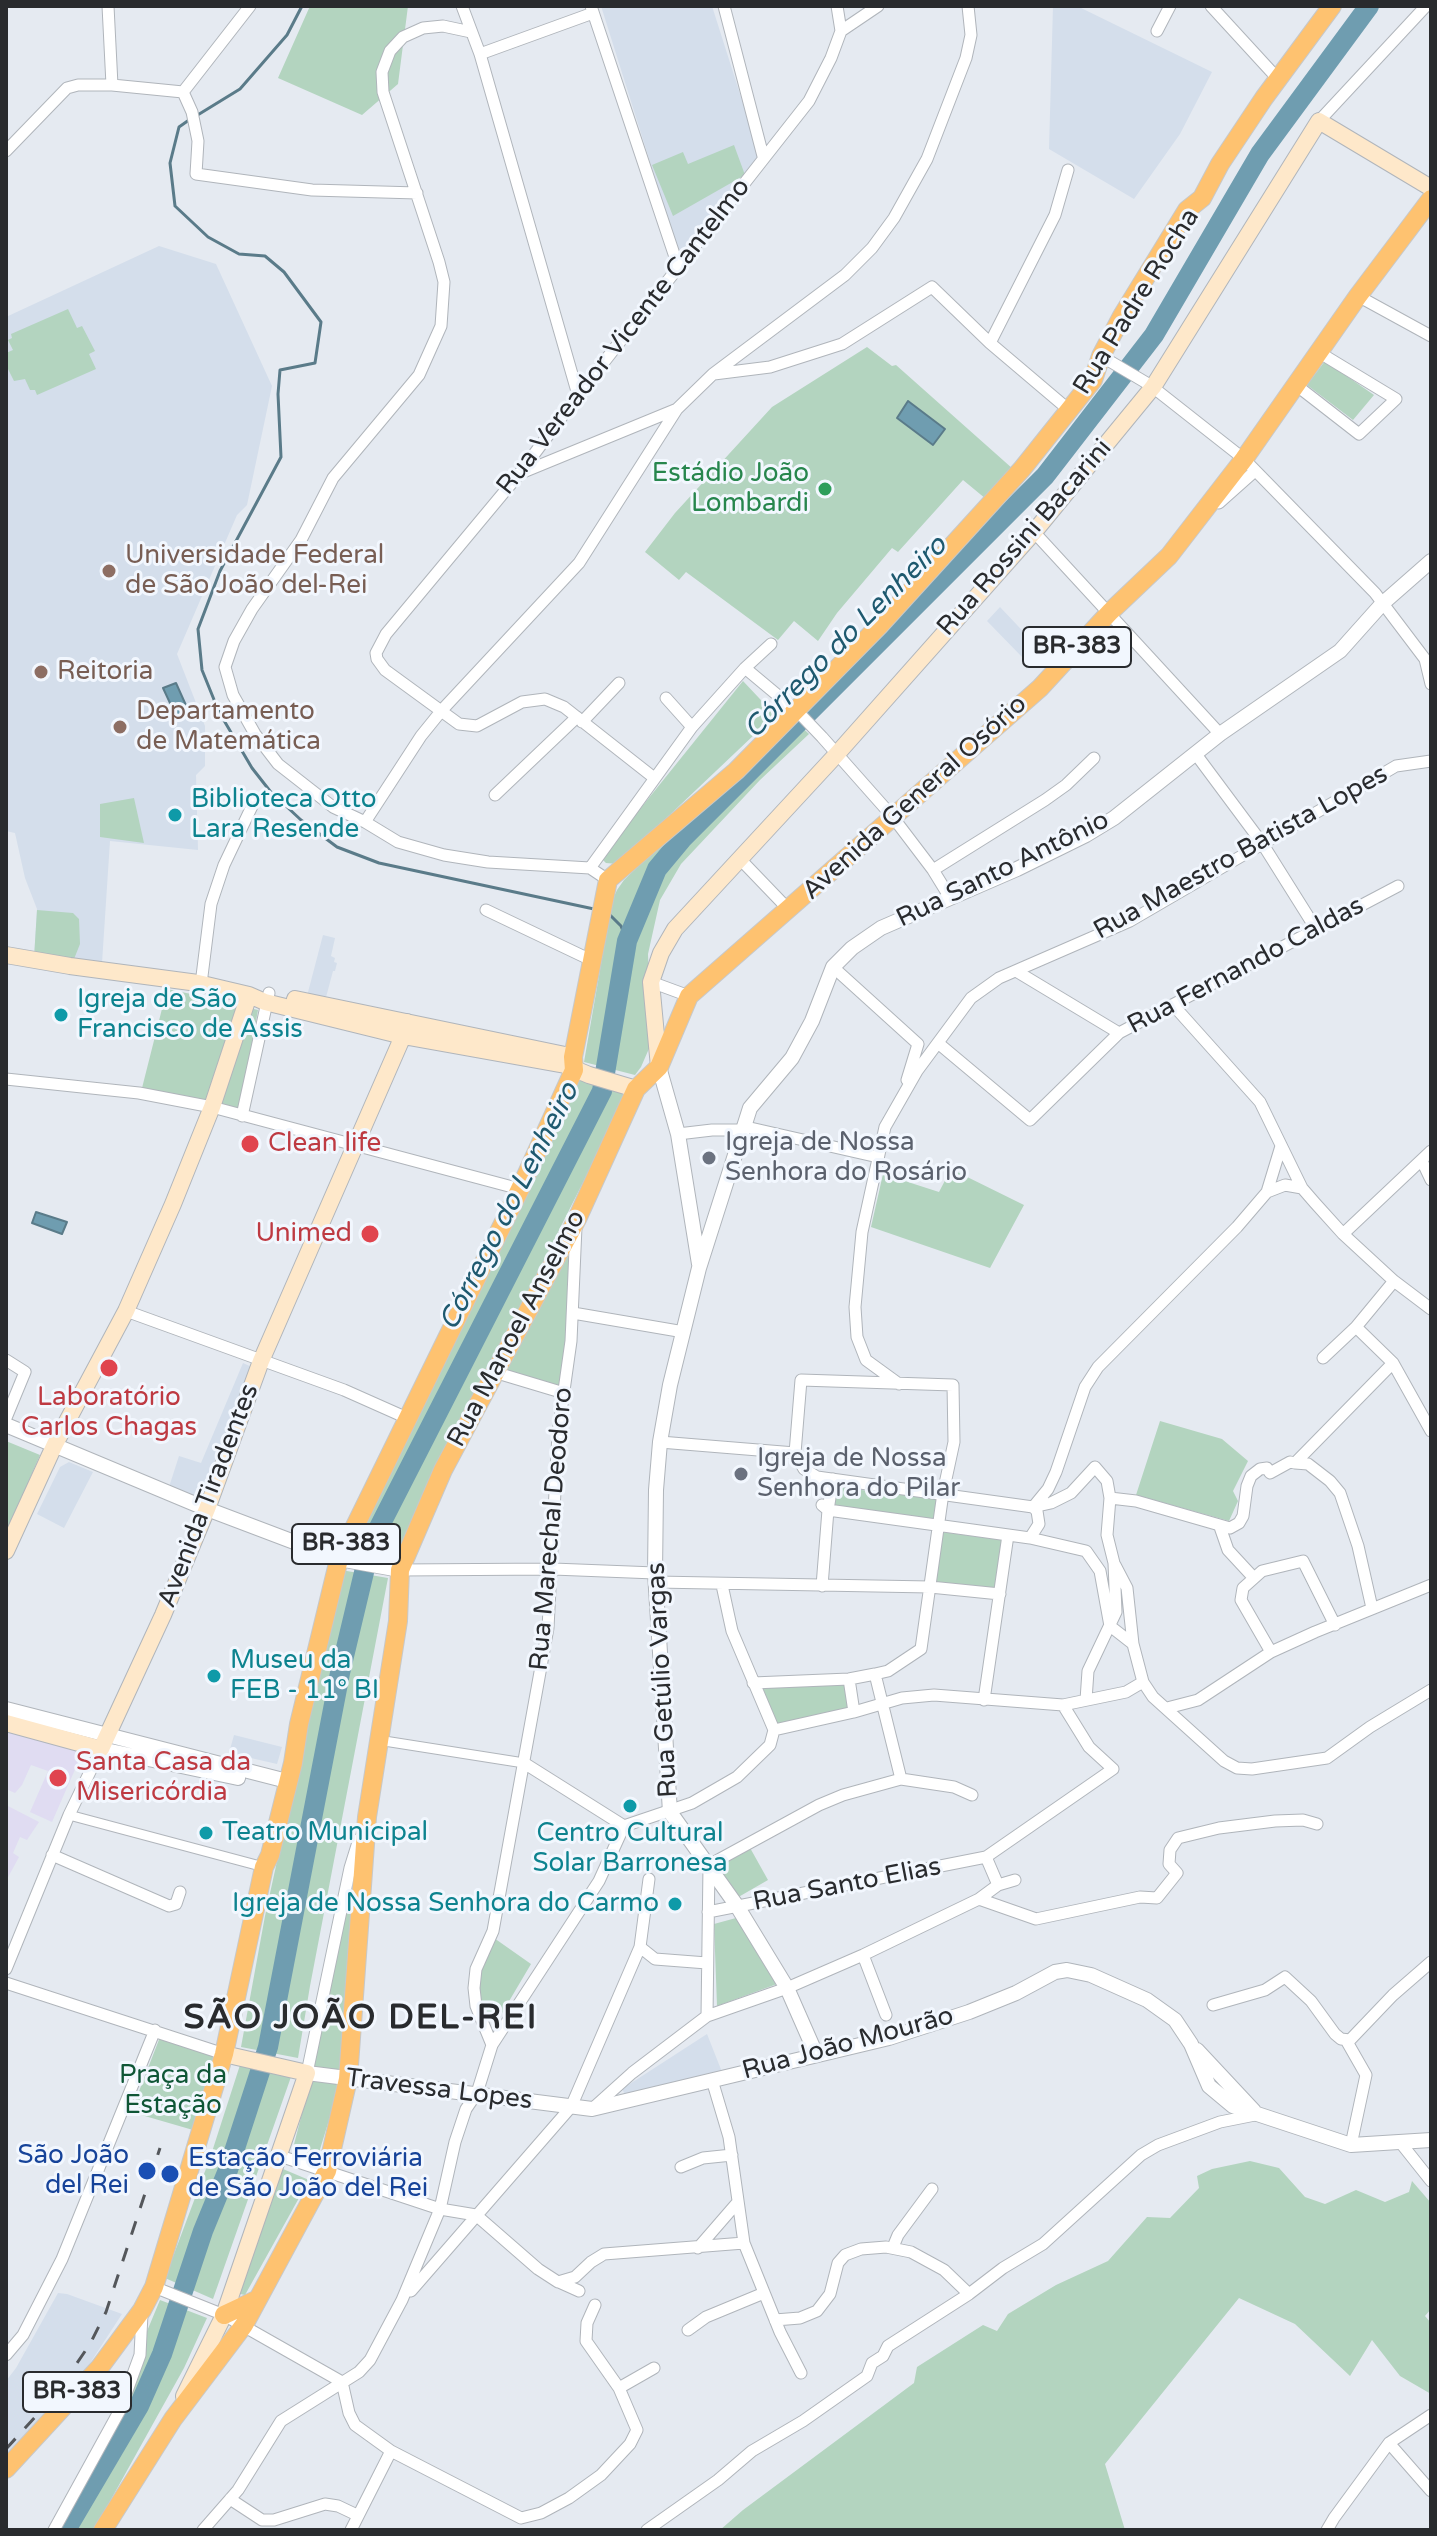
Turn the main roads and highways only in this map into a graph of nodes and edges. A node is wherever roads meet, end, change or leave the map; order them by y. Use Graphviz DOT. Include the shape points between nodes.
graph roads {
  1 [pos="1332,6"];
  2 [pos="1431,188"];
  3 [pos="1431,199"];
  4 [pos="6,955"];
  5 [pos="249,995"];
  6 [pos="405,1029"];
  7 [pos="579,1067"];
  8 [pos="659,1067"];
  9 [pos="636,1089"];
  10 [pos="6,1551"];
  11 [pos="6,1723"];
  12 [pos="224,2054"];
  13 [pos="256,2300"];
  14 [pos="222,2314"];
  15 [pos="173,2419"];
  16 [pos="6,2469"];
  17 [pos="103,2530"];
  1 -- 7 [label="highway, Rua Padre Rocha / BR-383" via="1220,164 1202,198 1187,210 1122,316 1108,360 1022,469 798,712 606,887 591,960"];
  2 -- 8 [label="main road, Rua Rossini Bacarini" via="1319,121 1152,386 1034,532 675,929 651,982"];
  3 -- 8 [label="highway, Avenida General Osório / BR-383" via="1296,385 1250,465 1040,688 689,996"];
  4 -- 5 [label="main road"];
  5 -- 6 [label="main road"];
  5 -- 10 [label="main road" via="173,1204 126,1311 55,1444"];
  6 -- 7 [label="main road"];
  6 -- 11 [label="main road, Avenida Tiradentes" via="261,1361 163,1615 104,1743"];
  7 -- 9 [label="main road"];
  7 -- 12 [label="highway, BR-383" via="407,1418 345,1560 264,1867"];
  8 -- 9 [label="highway, Avenida General Osório / BR-383"];
  9 -- 13 [label="highway, Rua Manoel Anselmo / BR-383" via="577,1219 443,1470 396,1570 398,1621 367,1817 348,2079 327,2171"];
  12 -- 14 [label="main road" via="303,2072 280,2156"];
  12 -- 16 [label="highway, BR-383" via="163,2290"];
  13 -- 14 [label="highway"];
  13 -- 15 [label="highway, BR-383" via="244,2325"];
  14 -- 15 [label="main road"];
  15 -- 17 [label="highway, BR-383"];
}
